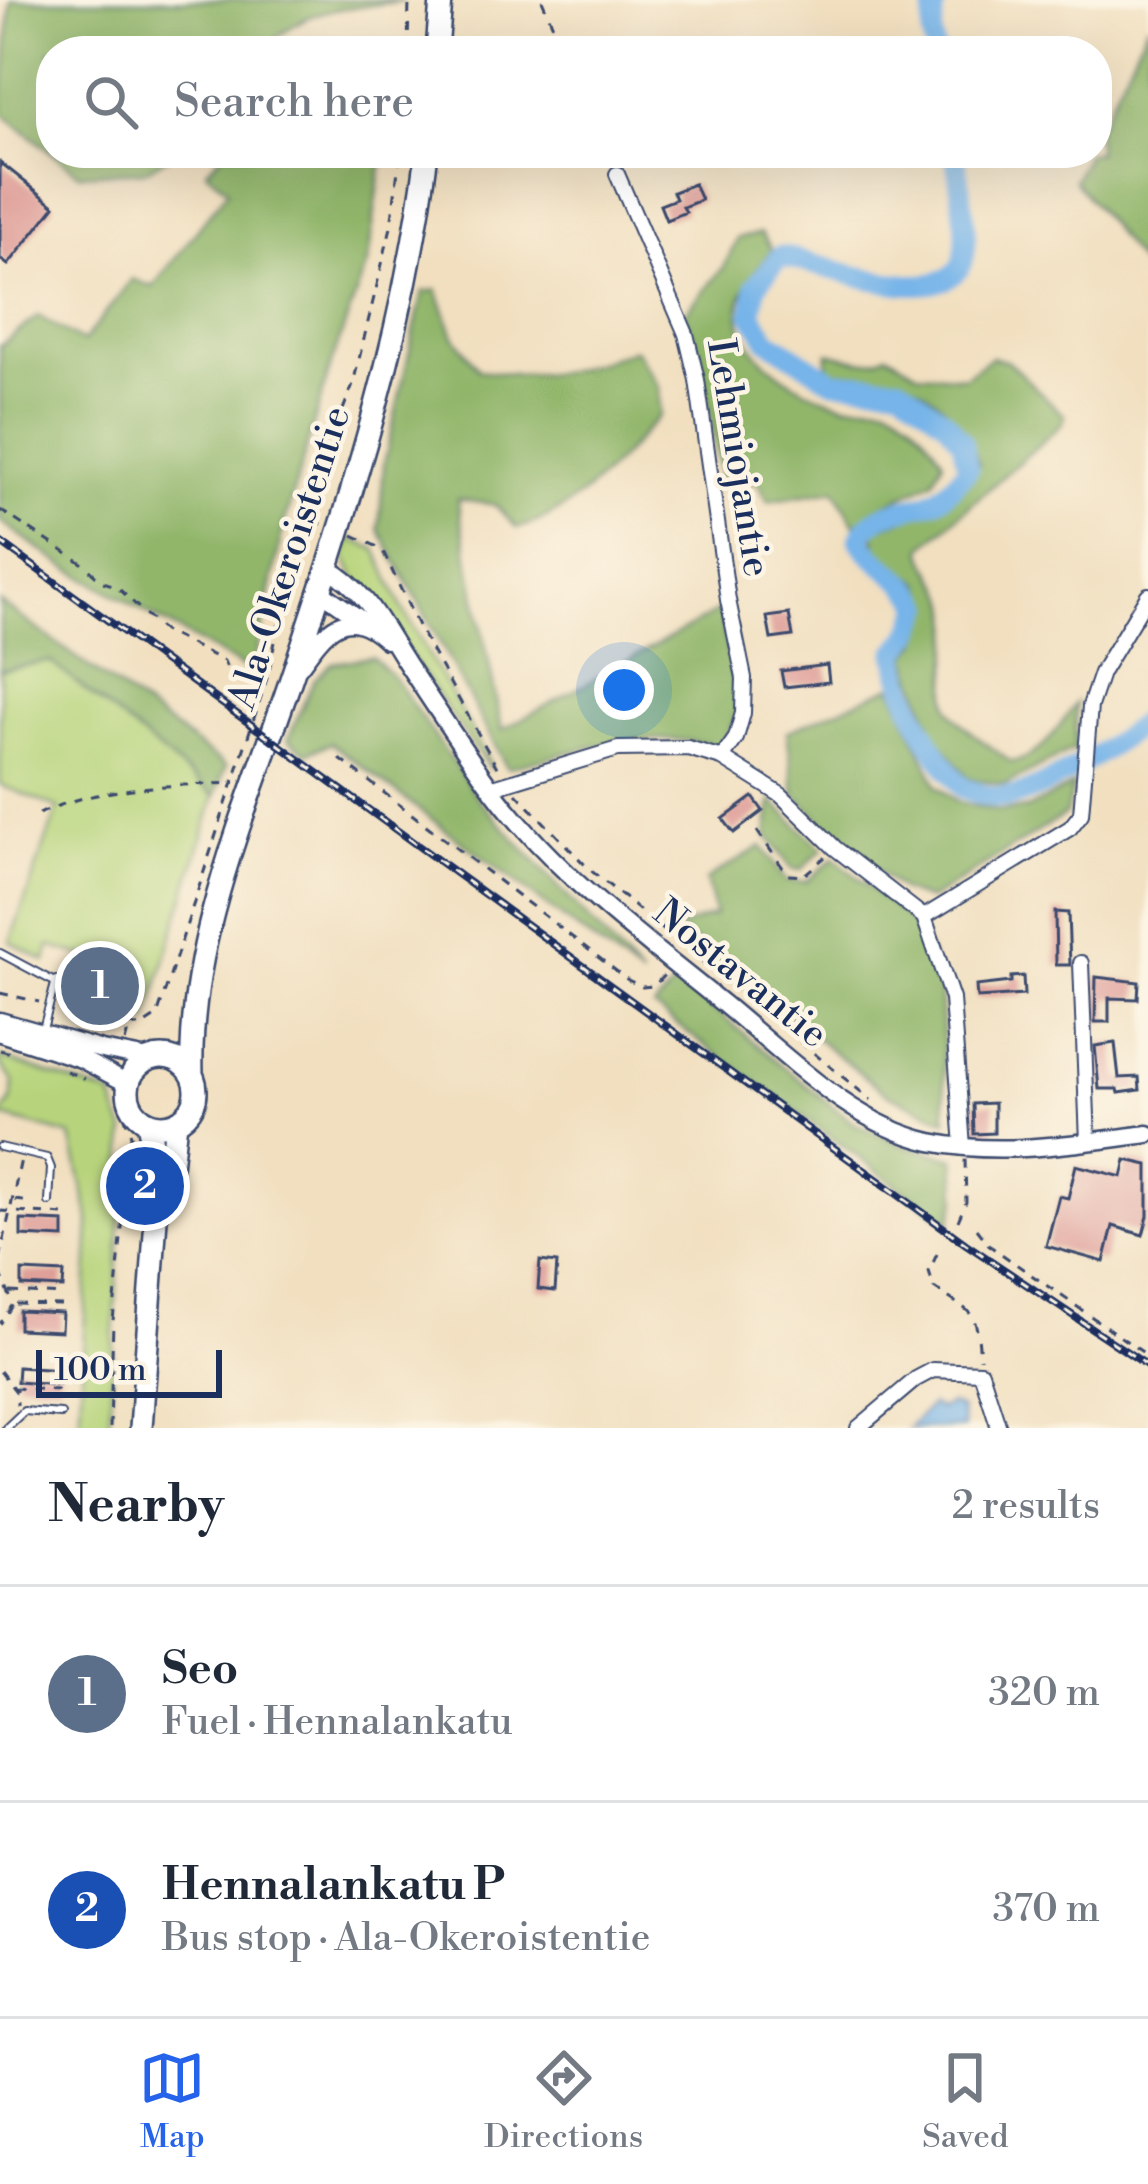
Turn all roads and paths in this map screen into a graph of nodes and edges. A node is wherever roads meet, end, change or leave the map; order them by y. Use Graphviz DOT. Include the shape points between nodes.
graph roads {
  1 [pos="409,0"];
  2 [pos="440,0"];
  3 [pos="542,0"];
  4 [pos="408,36"];
  5 [pos="438,36"];
  6 [pos="558,36"];
  7 [pos="398,168"];
  8 [pos="424,168"];
  9 [pos="617,174"];
  10 [pos="0,511"];
  11 [pos="301,518"];
  12 [pos="326,525"];
  13 [pos="352,534"];
  14 [pos="327,568"];
  15 [pos="320,591"];
  16 [pos="1148,595"];
  17 [pos="369,624"];
  18 [pos="400,652"];
  19 [pos="288,688"];
  20 [pos="264,690"];
  21 [pos="722,758"];
  22 [pos="340,759"];
  23 [pos="235,783"];
  24 [pos="498,784"];
  25 [pos="39,814"];
  26 [pos="757,831"];
  27 [pos="836,848"];
  28 [pos="924,917"];
  29 [pos="0,953"];
  30 [pos="1081,963"];
  31 [pos="674,964"];
  32 [pos="56,980"];
  33 [pos="199,980"];
  34 [pos="0,993"];
  35 [pos="77,994"];
  36 [pos="50,1005"];
  37 [pos="0,1021"];
  38 [pos="0,1033"];
  39 [pos="41,1038"];
  40 [pos="0,1050"];
  41 [pos="21,1056"];
  42 [pos="157,1058"];
  43 [pos="60,1068"];
  44 [pos="192,1074"];
  45 [pos="94,1083"];
  46 [pos="121,1087"];
  47 [pos="879,1108"];
  48 [pos="176,1122"];
  49 [pos="148,1123"];
  50 [pos="1148,1134"];
  51 [pos="1088,1142"];
  52 [pos="0,1147"];
  53 [pos="963,1147"];
  54 [pos="22,1152"];
  55 [pos="14,1200"];
  56 [pos="31,1202"];
  57 [pos="50,1202"];
  58 [pos="0,1211"];
  59 [pos="12,1212"];
  60 [pos="64,1215"];
  61 [pos="958,1222"];
  62 [pos="158,1229"];
  63 [pos="977,1229"];
  64 [pos="937,1254"];
  65 [pos="0,1259"];
  66 [pos="0,1272"];
  67 [pos="8,1292"];
  68 [pos="62,1295"];
  69 [pos="13,1304"];
  70 [pos="62,1305"];
  71 [pos="0,1324"];
  72 [pos="1148,1356"];
  73 [pos="980,1372"];
  74 [pos="0,1374"];
  75 [pos="13,1388"];
  76 [pos="59,1390"];
  77 [pos="61,1414"];
  78 [pos="17,1418"];
  79 [pos="6,1428"];
  80 [pos="110,1428"];
  81 [pos="142,1428"];
  82 [pos="858,1428"];
  83 [pos="999,1428"];
  1 -- 4 [label="path"];
  2 -- 5 [label="main road"];
  3 -- 6 [label="path"];
  7 -- 11 [label="path" via="353,384"];
  8 -- 14 [label="main road, Ala-Okeroistentie" via="387,365"];
  9 -- 21 [label="street, Lehmiojantie" via="686,334 697,380 744,678 740,725"];
  10 -- 20 [label="path" via="124,592 164,631"];
  11 -- 12 [label="path"];
  11 -- 20 [label="path"];
  13 -- 24 [label="path" via="382,549"];
  14 -- 15 [label="main road, Ala-Okeroistentie"];
  14 -- 18 [label="street, Nostavantie" via="348,579"];
  15 -- 17 [label="street, Nostavantie"];
  15 -- 19 [label="main road, Ala-Okeroistentie"];
  16 -- 28 [label="street" via="1090,706 1081,814"];
  17 -- 18 [label="street, Nostavantie"];
  17 -- 19 [label="street" via="343,621 324,633"];
  18 -- 24 [label="street, Nostavantie"];
  19 -- 33 [label="main road, Ala-Okeroistentie"];
  20 -- 23 [label="path"];
  21 -- 24 [label="street" via="688,748 618,749"];
  21 -- 27 [label="street" via="781,795"];
  22 -- 31 [label="path" via="628,980 654,986"];
  23 -- 25 [label="path" via="133,788"];
  23 -- 36 [label="path" via="155,1019 140,1027"];
  24 -- 31 [label="street, Nostavantie" via="560,867"];
  24 -- 47 [label="path"];
  26 -- 27 [label="path" via="788,875 803,876"];
  27 -- 28 [label="street"];
  28 -- 53 [label="street" via="952,999"];
  29 -- 32 [label="lane"];
  30 -- 51 [label="street"];
  31 -- 53 [label="street, Nostavantie" via="864,1114 898,1132"];
  32 -- 35 [label="lane"];
  32 -- 36 [label="lane"];
  33 -- 42 [label="main road, Ala-Okeroistentie"];
  33 -- 44 [label="main road, Ala-Okeroistentie"];
  34 -- 36 [label="path"];
  35 -- 35 [label="lane" via="119,1003 124,979 82,969"];
  36 -- 39 [label="lane"];
  37 -- 39 [label="street"];
  38 -- 39 [label="street"];
  39 -- 42 [label="street"];
  39 -- 46 [label="street" via="118,1075"];
  40 -- 41 [label="path"];
  42 -- 44 [label="main road" via="181,1062"];
  42 -- 46 [label="main road"];
  43 -- 45 [label="path"];
  44 -- 48 [label="main road" via="192,1108"];
  46 -- 49 [label="main road"];
  46 -- 80 [label="path" via="131,1135"];
  48 -- 49 [label="main road"];
  48 -- 62 [label="main road"];
  49 -- 62 [label="main road"];
  50 -- 51 [label="street, Nostavantie"];
  51 -- 53 [label="street, Nostavantie"];
  52 -- 54 [label="lane"];
  53 -- 61 [label="path" via="966,1202"];
  54 -- 55 [label="path"];
  54 -- 57 [label="lane" via="47,1158"];
  55 -- 56 [label="path"];
  55 -- 59 [label="path"];
  58 -- 59 [label="path"];
  59 -- 60 [label="path"];
  59 -- 65 [label="path"];
  62 -- 81 [label="main road"];
  63 -- 72 [label="path"];
  64 -- 73 [label="path" via="929,1271 934,1288 973,1316"];
  66 -- 67 [label="path"];
  67 -- 68 [label="path"];
  67 -- 69 [label="path"];
  69 -- 70 [label="path"];
  69 -- 71 [label="path"];
  73 -- 82 [label="street" via="933,1370"];
  73 -- 83 [label="street"];
  74 -- 75 [label="path"];
  75 -- 76 [label="path"];
  75 -- 78 [label="path"];
  77 -- 78 [label="lane" via="24,1411"];
  78 -- 79 [label="lane"];
}
